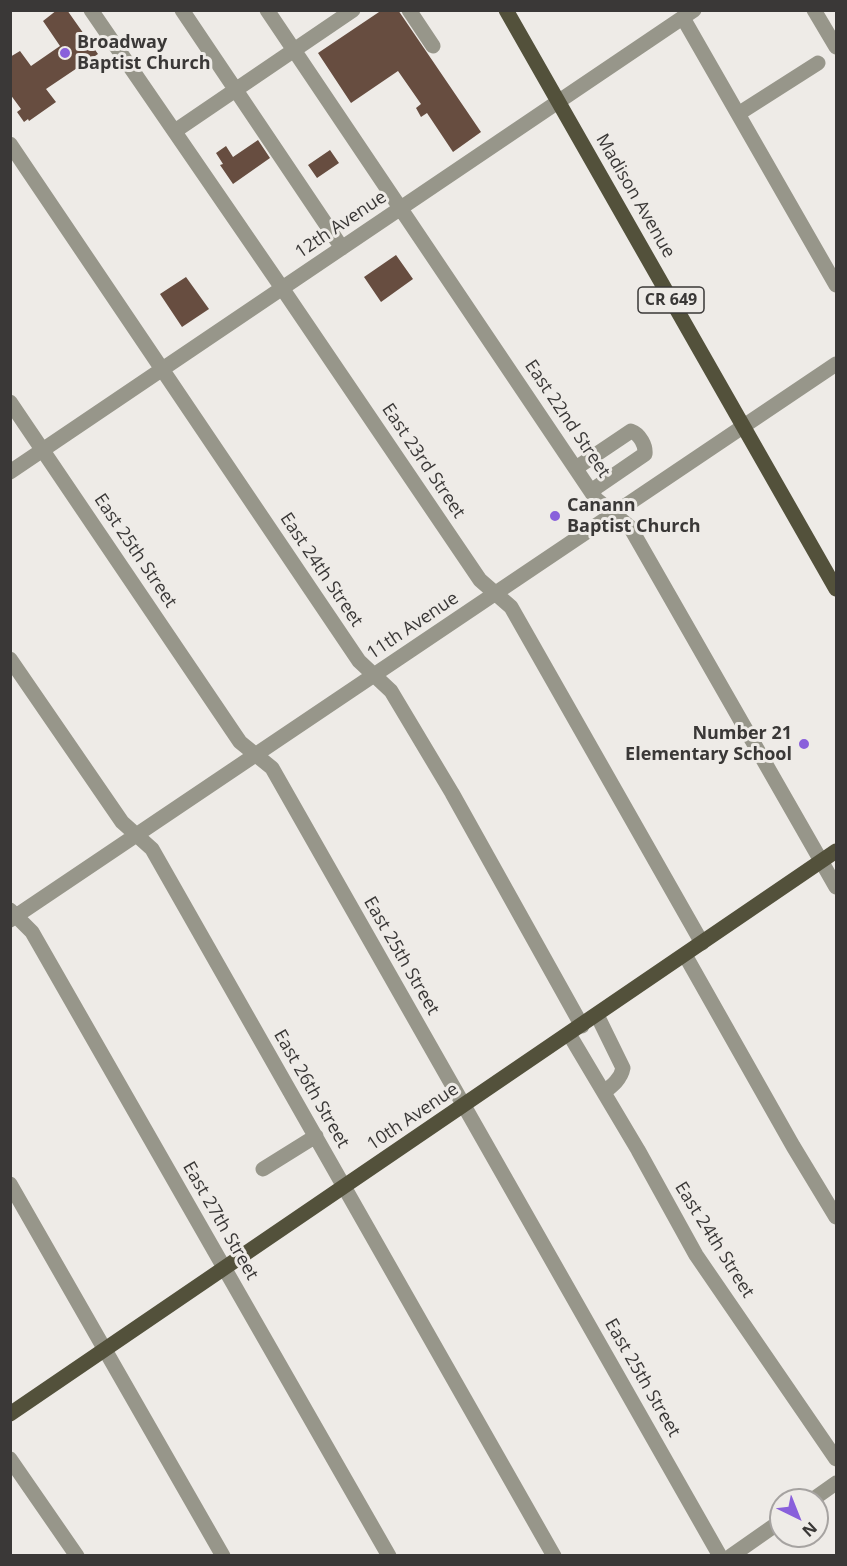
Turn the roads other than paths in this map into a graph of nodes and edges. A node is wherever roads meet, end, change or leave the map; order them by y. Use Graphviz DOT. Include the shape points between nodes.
graph roads {
  1 [pos="91,10"];
  2 [pos="182,10"];
  3 [pos="267,10"];
  4 [pos="353,10"];
  5 [pos="409,10"];
  6 [pos="506,10"];
  7 [pos="814,10"];
  8 [pos="688,14"];
  9 [pos="433,46"];
  10 [pos="837,47"];
  11 [pos="294,50"];
  12 [pos="818,63"];
  13 [pos="236,90"];
  14 [pos="558,102"];
  15 [pos="738,114"];
  16 [pos="175,131"];
  17 [pos="10,144"];
  18 [pos="401,208"];
  19 [pos="342,248"];
  20 [pos="837,285"];
  21 [pos="282,288"];
  22 [pos="837,364"];
  23 [pos="162,369"];
  24 [pos="10,402"];
  25 [pos="744,426"];
  26 [pos="43,450"];
  27 [pos="576,468"];
  28 [pos="10,472"];
  29 [pos="591,491"];
  30 [pos="614,514"];
  31 [pos="837,589"];
  32 [pos="495,594"];
  33 [pos="10,659"];
  34 [pos="374,675"];
  35 [pos="255,755"];
  36 [pos="137,835"];
  37 [pos="837,851"];
  38 [pos="822,861"];
  39 [pos="837,887"];
  40 [pos="12,915"];
  41 [pos="702,943"];
  42 [pos="685,955"];
  43 [pos="597,1015"];
  44 [pos="575,1030"];
  45 [pos="604,1092"];
  46 [pos="464,1106"];
  47 [pos="316,1136"];
  48 [pos="263,1169"];
  49 [pos="10,1184"];
  50 [pos="345,1187"];
  51 [pos="837,1217"];
  52 [pos="225,1269"];
  53 [pos="105,1350"];
  54 [pos="10,1414"];
  55 [pos="10,1459"];
  56 [pos="837,1459"];
  57 [pos="769,1529"];
  58 [pos="77,1556"];
  59 [pos="223,1556"];
  60 [pos="389,1556"];
  61 [pos="555,1556"];
  62 [pos="720,1556"];
  63 [pos="731,1556"];
  1 -- 16 [label="street, East 23rd Street"];
  2 -- 13 [label="street"];
  3 -- 11 [label="street, East 22nd Street"];
  4 -- 11 [label="street"];
  5 -- 9 [label="street"];
  6 -- 14 [label="main road, Madison Avenue / CR 649"];
  7 -- 10 [label="street"];
  8 -- 14 [label="street, 12th Avenue"];
  8 -- 15 [label="street"];
  11 -- 13 [label="street"];
  11 -- 18 [label="street, East 22nd Street"];
  12 -- 15 [label="street"];
  13 -- 16 [label="street"];
  13 -- 19 [label="street"];
  14 -- 18 [label="street, 12th Avenue"];
  14 -- 25 [label="main road, Madison Avenue / CR 649"];
  15 -- 20 [label="street"];
  16 -- 21 [label="street, East 23rd Street"];
  17 -- 23 [label="street, East 24th Street"];
  18 -- 19 [label="street, 12th Avenue"];
  18 -- 27 [label="street, East 22nd Street"];
  19 -- 21 [label="street, 12th Avenue"];
  21 -- 23 [label="street, 12th Avenue"];
  21 -- 32 [label="street, East 23rd Street" via="480,580"];
  22 -- 25 [label="street, 11th Avenue"];
  23 -- 26 [label="street, 12th Avenue"];
  23 -- 34 [label="street, East 24th Street" via="359,661"];
  24 -- 26 [label="street, East 25th Street"];
  25 -- 30 [label="street, 11th Avenue"];
  25 -- 31 [label="main road, Madison Avenue / CR 649"];
  26 -- 28 [label="street, 12th Avenue"];
  26 -- 35 [label="street, East 25th Street" via="240,742"];
  27 -- 29 [label="street, East 22nd Street"];
  27 -- 29 [label="street" via="631,432 639,435 645,454"];
  29 -- 30 [label="street, East 22nd Street"];
  30 -- 32 [label="street, 11th Avenue"];
  30 -- 38 [label="street, East 22nd Street" via="630,527"];
  32 -- 34 [label="street, 11th Avenue"];
  32 -- 41 [label="street, East 23rd Street" via="512,607"];
  33 -- 36 [label="street, East 26th Street" via="122,822"];
  34 -- 35 [label="street, 11th Avenue"];
  34 -- 44 [label="street, East 24th Street" via="391,691 452,794"];
  35 -- 36 [label="street, 11th Avenue"];
  35 -- 46 [label="street, East 25th Street" via="272,768"];
  36 -- 40 [label="street, 11th Avenue"];
  36 -- 47 [label="street, East 26th Street" via="152,849"];
  37 -- 38 [label="main road, 10th Avenue"];
  38 -- 39 [label="street, East 22nd Street"];
  38 -- 41 [label="main road, 10th Avenue"];
  40 -- 52 [label="street, East 27th Street" via="32,932"];
  41 -- 42 [label="main road, 10th Avenue"];
  42 -- 43 [label="main road, 10th Avenue"];
  42 -- 51 [label="street"];
  43 -- 44 [label="main road, 10th Avenue"];
  43 -- 45 [label="street" via="623,1068 615,1084"];
  44 -- 45 [label="street, East 24th Street"];
  44 -- 46 [label="main road, 10th Avenue"];
  45 -- 56 [label="street, East 24th Street" via="696,1255"];
  46 -- 50 [label="main road, 10th Avenue"];
  46 -- 62 [label="street, East 25th Street"];
  47 -- 48 [label="street"];
  47 -- 50 [label="street, East 26th Street"];
  49 -- 53 [label="street"];
  50 -- 52 [label="main road, 10th Avenue"];
  50 -- 61 [label="street, East 26th Street"];
  52 -- 53 [label="main road, 10th Avenue"];
  52 -- 60 [label="street, East 27th Street"];
  53 -- 54 [label="main road, 10th Avenue"];
  53 -- 59 [label="street"];
  55 -- 58 [label="street"];
  57 -- 63 [label="street"];
}
